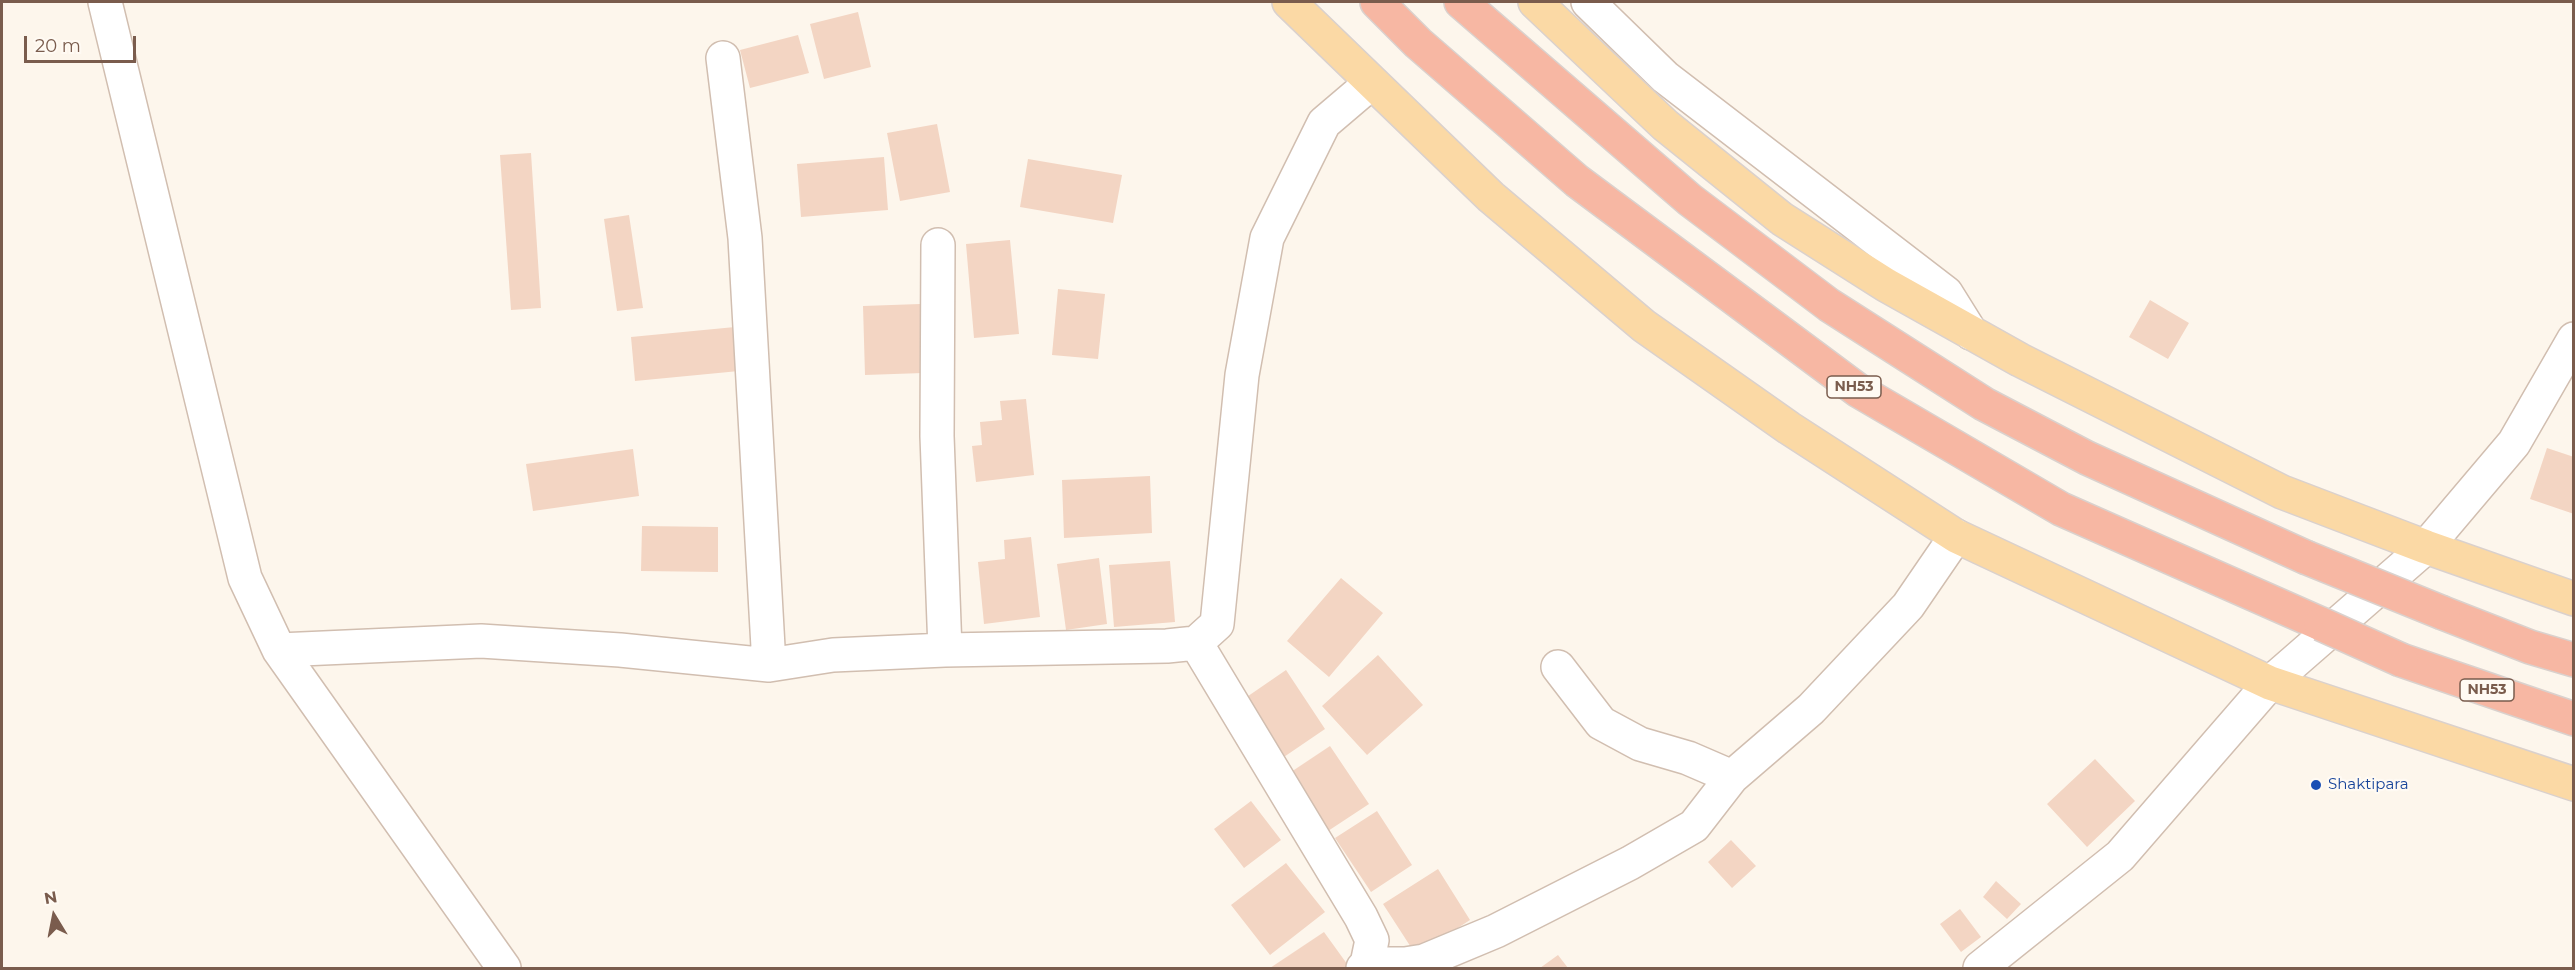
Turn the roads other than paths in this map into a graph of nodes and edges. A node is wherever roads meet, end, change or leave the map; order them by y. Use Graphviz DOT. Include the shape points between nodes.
graph roads {
  1 [pos="105,2"];
  2 [pos="1289,2"];
  3 [pos="1377,2"];
  4 [pos="1461,2"];
  5 [pos="1535,2"];
  6 [pos="1588,2"];
  7 [pos="723,58"];
  8 [pos="1371,83"];
  9 [pos="938,245"];
  10 [pos="1971,333"];
  11 [pos="2574,339"];
  12 [pos="1956,536"];
  13 [pos="2426,547"];
  14 [pos="2574,599"];
  15 [pos="1196,643"];
  16 [pos="279,650"];
  17 [pos="945,650"];
  18 [pos="2574,660"];
  19 [pos="769,665"];
  20 [pos="1558,667"];
  21 [pos="2270,683"];
  22 [pos="2574,719"];
  23 [pos="1732,777"];
  24 [pos="2574,784"];
  25 [pos="1365,966"];
  26 [pos="504,969"];
  27 [pos="1980,969"];
  1 -- 16 [label="street" via="245,578"];
  2 -- 8 [label="main road"];
  3 -- 22 [label="highway, NH53, bridge" via="1418,43 1577,181 1859,390 2061,509 2401,660"];
  4 -- 18 [label="highway, bridge" via="1690,200 1829,305 1984,405 2087,458 2305,557 2530,647"];
  5 -- 10 [label="main road" via="1665,125 1782,219"];
  6 -- 10 [label="street" via="1665,77 1946,292"];
  7 -- 19 [label="street" via="745,238"];
  8 -- 12 [label="main road" via="1491,197 1644,326 1790,428"];
  8 -- 15 [label="street" via="1324,123 1267,238 1242,375 1217,624"];
  9 -- 17 [label="street" via="937,436"];
  10 -- 13 [label="main road" via="2282,492"];
  11 -- 13 [label="street" via="2514,443"];
  12 -- 21 [label="main road"];
  12 -- 23 [label="street" via="1900,615 1811,709"];
  13 -- 14 [label="main road"];
  13 -- 21 [label="street"];
  15 -- 17 [label="street"];
  15 -- 25 [label="street" via="1361,916 1372,940"];
  16 -- 19 [label="street" via="482,641"];
  16 -- 26 [label="street"];
  17 -- 19 [label="street" via="833,656"];
  20 -- 23 [label="street" via="1601,723 1640,744 1688,758"];
  21 -- 24 [label="main road"];
  21 -- 27 [label="street" via="2120,856"];
  23 -- 25 [label="street" via="1694,826 1610,873 1496,931 1424,961"];
}
